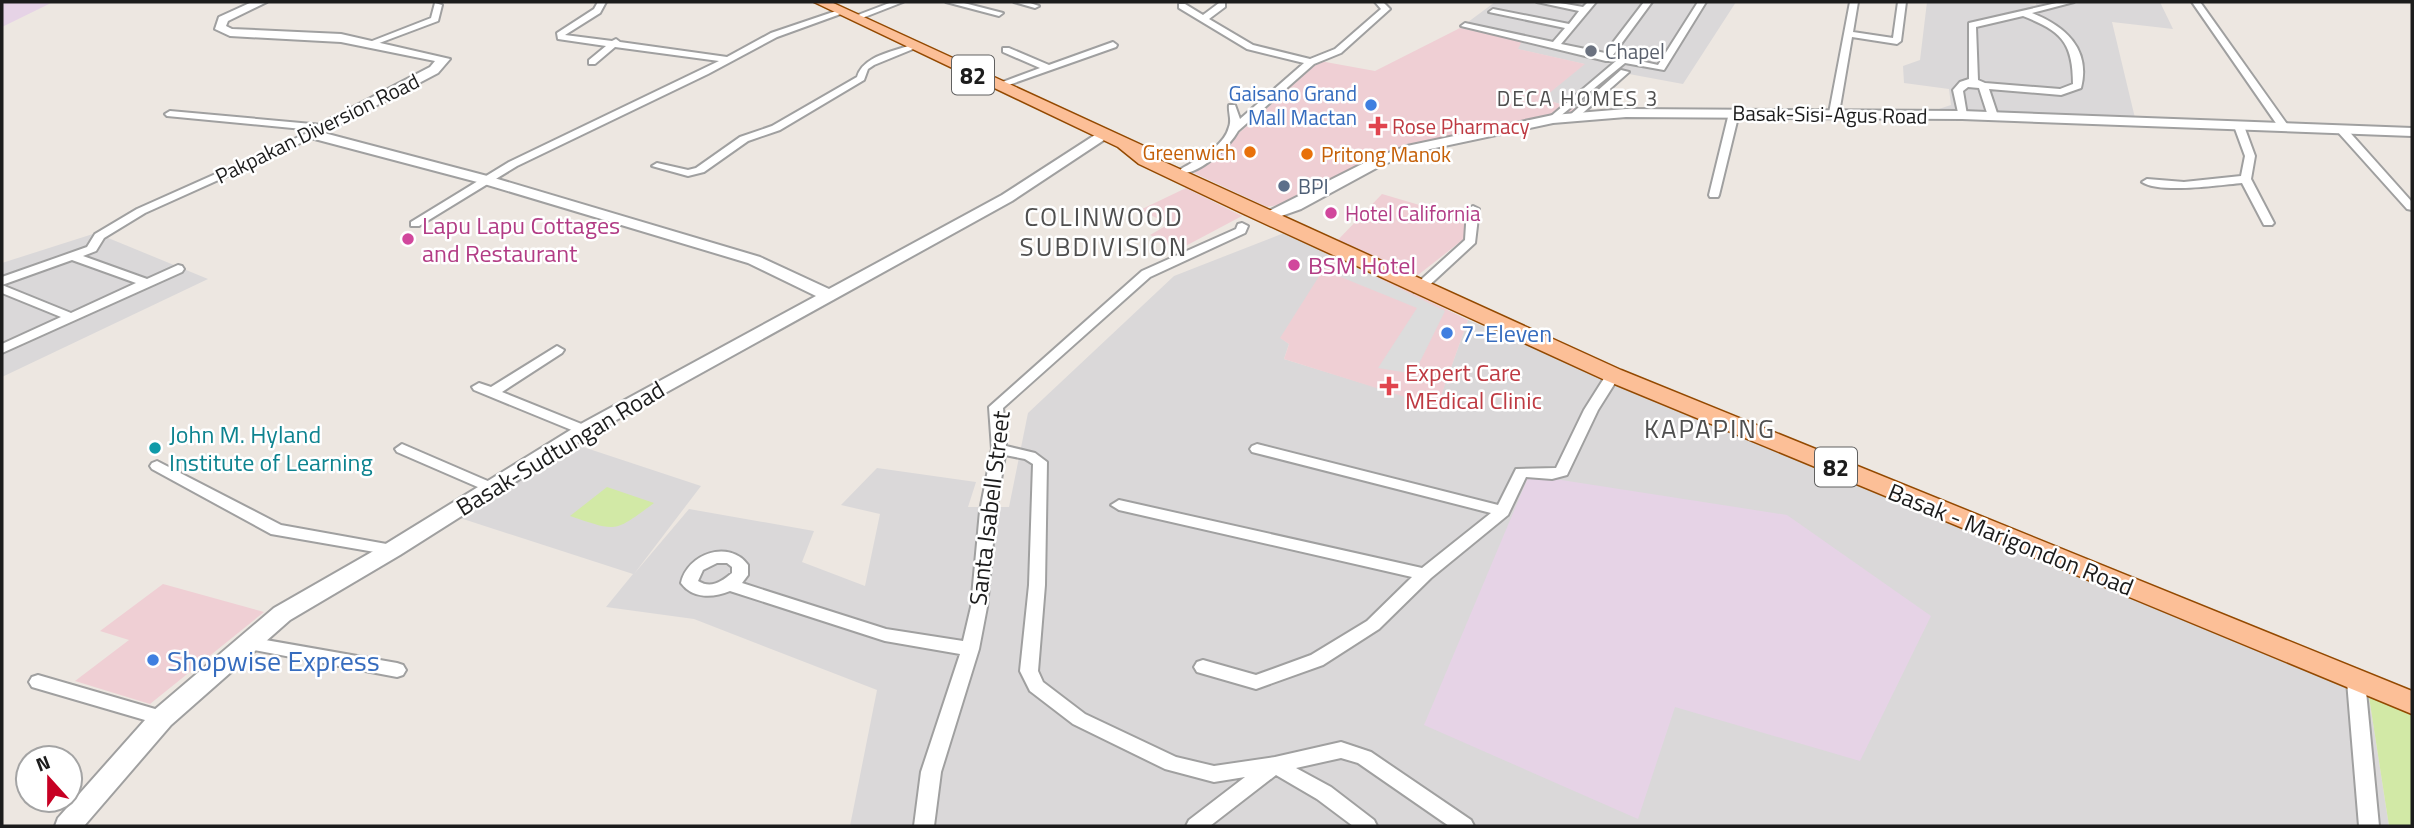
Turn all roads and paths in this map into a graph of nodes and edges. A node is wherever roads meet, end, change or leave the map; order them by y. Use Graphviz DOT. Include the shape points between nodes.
graph roads {
  1 [pos="261,2"];
  2 [pos="602,2"];
  3 [pos="821,2"];
  4 [pos="899,2"];
  5 [pos="950,2"];
  6 [pos="1018,2"];
  7 [pos="1379,2"];
  8 [pos="1541,2"];
  9 [pos="1592,2"];
  10 [pos="1648,2"];
  11 [pos="1702,2"];
  12 [pos="1854,2"];
  13 [pos="1902,2"];
  14 [pos="2070,2"];
  15 [pos="2196,2"];
  16 [pos="438,5"];
  17 [pos="1222,5"];
  18 [pos="1035,6"];
  19 [pos="1182,6"];
  20 [pos="1586,10"];
  21 [pos="1493,12"];
  22 [pos="2021,12"];
  23 [pos="999,13"];
  24 [pos="848,15"];
  25 [pos="1202,20"];
  26 [pos="1465,26"];
  27 [pos="1572,27"];
  28 [pos="1849,34"];
  29 [pos="616,42"];
  30 [pos="371,43"];
  31 [pos="1113,45"];
  32 [pos="1554,46"];
  33 [pos="914,47"];
  34 [pos="1006,50"];
  35 [pos="1606,58"];
  36 [pos="726,59"];
  37 [pos="592,62"];
  38 [pos="1311,62"];
  39 [pos="1628,63"];
  40 [pos="1047,67"];
  41 [pos="1978,83"];
  42 [pos="997,86"];
  43 [pos="1232,107"];
  44 [pos="1734,113"];
  45 [pos="1834,113"];
  46 [pos="170,114"];
  47 [pos="1962,115"];
  48 [pos="1993,116"];
  49 [pos="1573,117"];
  50 [pos="1553,119"];
  51 [pos="2239,126"];
  52 [pos="2284,127"];
  53 [pos="1236,128"];
  54 [pos="2341,129"];
  55 [pos="318,131"];
  56 [pos="2412,132"];
  57 [pos="1103,136"];
  58 [pos="1126,147"];
  59 [pos="657,166"];
  60 [pos="1185,171"];
  61 [pos="2246,178"];
  62 [pos="486,180"];
  63 [pos="2147,182"];
  64 [pos="1714,195"];
  65 [pos="2411,207"];
  66 [pos="1473,209"];
  67 [pos="1267,216"];
  68 [pos="2268,223"];
  69 [pos="415,224"];
  70 [pos="75,257"];
  71 [pos="178,269"];
  72 [pos="2,281"];
  73 [pos="147,283"];
  74 [pos="2,289"];
  75 [pos="1418,289"];
  76 [pos="830,296"];
  77 [pos="71,317"];
  78 [pos="2,349"];
  79 [pos="557,350"];
  80 [pos="1613,375"];
  81 [pos="584,430"];
  82 [pos="402,449"];
  83 [pos="999,449"];
  84 [pos="1257,449"];
  85 [pos="157,466"];
  86 [pos="492,488"];
  87 [pos="1119,505"];
  88 [pos="1503,510"];
  89 [pos="392,550"];
  90 [pos="1425,574"];
  91 [pos="730,585"];
  92 [pos="249,643"];
  93 [pos="970,649"];
  94 [pos="1203,667"];
  95 [pos="397,670"];
  96 [pos="2356,681"];
  97 [pos="38,682"];
  98 [pos="2412,704"];
  99 [pos="162,718"];
  100 [pos="1275,765"];
  101 [pos="68,826"];
  102 [pos="924,826"];
  103 [pos="1196,826"];
  104 [pos="1367,826"];
  105 [pos="1464,826"];
  106 [pos="2369,826"];
  1 -- 30 [label="street, Pakpakan Diversion Road" via="223,19 219,27 230,32"];
  2 -- 29 [label="street" via="597,11 561,37"];
  3 -- 24 [label="main road, Basak - Marigondon Road / 82"];
  4 -- 24 [label="street"];
  5 -- 23 [label="street"];
  6 -- 18 [label="street"];
  7 -- 38 [label="street" via="1386,9 1358,36"];
  8 -- 20 [label="street"];
  9 -- 20 [label="street"];
  10 -- 35 [label="street"];
  11 -- 39 [label="street" via="1661,68"];
  12 -- 28 [label="street"];
  13 -- 28 [label="street" via="1898,41"];
  14 -- 22 [label="street"];
  15 -- 52 [label="street"];
  16 -- 30 [label="street" via="435,19"];
  17 -- 25 [label="street"];
  19 -- 25 [label="street"];
  20 -- 27 [label="street"];
  21 -- 27 [label="street"];
  22 -- 41 [label="street" via="1972,26"];
  22 -- 41 [label="street" via="2052,24 2069,38 2079,61 2078,86 2061,92"];
  24 -- 33 [label="main road, Basak - Marigondon Road / 82"];
  24 -- 36 [label="street" via="774,35"];
  25 -- 38 [label="street" via="1250,47"];
  26 -- 32 [label="street"];
  27 -- 32 [label="street"];
  28 -- 45 [label="street"];
  29 -- 36 [label="street"];
  29 -- 37 [label="street"];
  30 -- 55 [label="street, Pakpakan Diversion Road" via="440,57 444,63"];
  31 -- 40 [label="street"];
  32 -- 35 [label="street"];
  33 -- 42 [label="main road, Basak - Marigondon Road / 82"];
  33 -- 59 [label="street" via="870,63 862,78 776,128 744,139 700,170 688,173"];
  34 -- 40 [label="street"];
  35 -- 39 [label="street"];
  36 -- 62 [label="street"];
  38 -- 53 [label="street"];
  39 -- 49 [label="street"];
  39 -- 50 [label="street"];
  40 -- 42 [label="street"];
  41 -- 47 [label="street" via="1963,84 1958,90"];
  41 -- 48 [label="street"];
  42 -- 57 [label="main road, Basak - Marigondon Road / 82"];
  43 -- 53 [label="street"];
  44 -- 45 [label="street, Basak-Sisi-Agus Road"];
  44 -- 49 [label="street, Basak-Sisi-Agus Road"];
  44 -- 64 [label="street"];
  45 -- 47 [label="street, Basak-Sisi-Agus Road"];
  46 -- 55 [label="street"];
  47 -- 48 [label="street, Basak-Sisi-Agus Road"];
  48 -- 51 [label="street, Basak-Sisi-Agus Road"];
  49 -- 50 [label="street, Basak-Sisi-Agus Road"];
  50 -- 67 [label="street, Basak-Sisi-Agus Road" via="1412,149"];
  51 -- 52 [label="street, Basak-Sisi-Agus Road"];
  51 -- 61 [label="street" via="2250,156"];
  52 -- 54 [label="street, Basak-Sisi-Agus Road"];
  53 -- 60 [label="street" via="1212,153"];
  54 -- 56 [label="street, Basak-Sisi-Agus Road"];
  54 -- 65 [label="street"];
  55 -- 62 [label="street"];
  55 -- 70 [label="street, Pakpakan Diversion Road" via="141,211 99,236 92,249"];
  57 -- 58 [label="main road, Basak - Marigondon Road / 82"];
  57 -- 76 [label="street, Basak-Sudtungan Road" via="1007,198"];
  58 -- 60 [label="main road, Basak - Marigondon Road / 82"];
  58 -- 67 [label="main road, Basak - Marigondon Road / 82"];
  60 -- 67 [label="main road, Basak - Marigondon Road / 82" via="1258,206"];
  61 -- 63 [label="street"];
  61 -- 68 [label="street"];
  62 -- 69 [label="street"];
  62 -- 76 [label="street" via="754,260"];
  66 -- 75 [label="street" via="1471,241"];
  67 -- 75 [label="main road, Basak - Marigondon Road / 82"];
  67 -- 83 [label="street, Santa Isabell Street" via="1241,226 1241,231 1224,241 1146,274 996,407"];
  70 -- 72 [label="street, Pakpakan Diversion Road"];
  70 -- 73 [label="street"];
  71 -- 73 [label="street"];
  73 -- 77 [label="street"];
  74 -- 77 [label="street"];
  75 -- 80 [label="main road, Basak - Marigondon Road / 82"];
  76 -- 81 [label="street, Basak-Sudtungan Road"];
  77 -- 78 [label="street"];
  79 -- 81 [label="street" via="486,390"];
  80 -- 88 [label="street" via="1562,472 1521,472"];
  80 -- 96 [label="main road, Basak - Marigondon Road / 82"];
  81 -- 86 [label="street, Basak-Sudtungan Road"];
  82 -- 86 [label="street"];
  83 -- 93 [label="street, Santa Isabell Street"];
  83 -- 100 [label="street" via="1040,462 1029,670 1036,686 1079,719 1172,764 1214,774"];
  84 -- 88 [label="street"];
  85 -- 89 [label="street" via="277,530"];
  86 -- 89 [label="street, Basak-Sudtungan Road"];
  87 -- 90 [label="street"];
  88 -- 90 [label="street"];
  89 -- 92 [label="street, Basak-Sudtungan Road" via="282,614"];
  90 -- 94 [label="street" via="1373,625 1317,660 1284,674 1256,682"];
  91 -- 93 [label="street" via="885,635"];
  92 -- 95 [label="street"];
  92 -- 99 [label="street, Basak-Sudtungan Road"];
  93 -- 102 [label="street, Santa Isabell Street" via="931,772"];
  96 -- 98 [label="main road, Basak - Marigondon Road / 82"];
  96 -- 106 [label="street"];
  97 -- 99 [label="street"];
  99 -- 101 [label="street, Basak-Sudtungan Road"];
  100 -- 103 [label="street"];
  100 -- 104 [label="street" via="1324,793"];
  100 -- 105 [label="street" via="1341,750 1364,757"];
}
